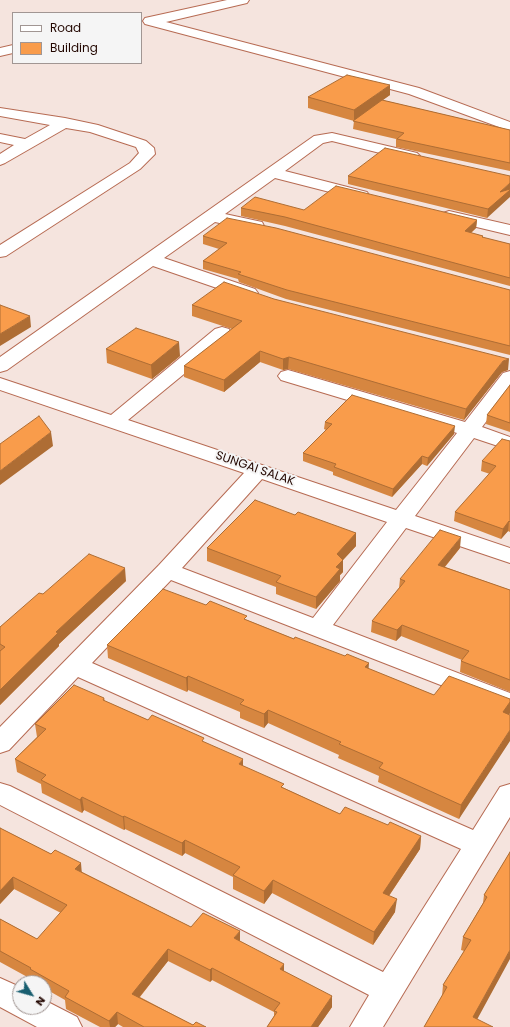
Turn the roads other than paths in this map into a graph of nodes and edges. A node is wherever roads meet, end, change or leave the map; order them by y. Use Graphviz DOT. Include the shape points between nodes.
graph roads {
  1 [pos="242,0"];
  2 [pos="145,22"];
  3 [pos="12,49"];
  4 [pos="0,52"];
  5 [pos="0,112"];
  6 [pos="65,122"];
  7 [pos="510,127"];
  8 [pos="0,138"];
  9 [pos="28,144"];
  10 [pos="424,158"];
  11 [pos="0,160"];
  12 [pos="271,172"];
  13 [pos="375,199"];
  14 [pos="435,213"];
  15 [pos="212,216"];
  16 [pos="272,230"];
  17 [pos="510,230"];
  18 [pos="0,252"];
  19 [pos="150,258"];
  20 [pos="266,299"];
  21 [pos="222,333"];
  22 [pos="0,366"];
  23 [pos="507,367"];
  24 [pos="288,376"];
  25 [pos="0,384"];
  26 [pos="115,421"];
  27 [pos="470,430"];
  28 [pos="510,444"];
  29 [pos="258,471"];
  30 [pos="400,519"];
  31 [pos="510,556"];
  32 [pos="167,570"];
  33 [pos="317,629"];
  34 [pos="76,666"];
  35 [pos="510,703"];
  36 [pos="0,743"];
  37 [pos="0,793"];
  38 [pos="510,794"];
  39 [pos="479,846"];
  40 [pos="389,990"];
  41 [pos="0,991"];
  42 [pos="12,998"];
  43 [pos="44,1015"];
  44 [pos="66,1027"];
  45 [pos="366,1027"];
  1 -- 2 [label="street"];
  2 -- 7 [label="street" via="414,91"];
  3 -- 4 [label="street"];
  5 -- 6 [label="street"];
  6 -- 9 [label="street"];
  6 -- 18 [label="street" via="93,128 140,144 146,148 147,154 141,163"];
  8 -- 9 [label="street"];
  9 -- 11 [label="street"];
  10 -- 12 [label="street" via="327,137 319,139"];
  12 -- 13 [label="street"];
  12 -- 15 [label="street"];
  14 -- 17 [label="street"];
  15 -- 16 [label="street"];
  15 -- 19 [label="street"];
  19 -- 20 [label="street"];
  19 -- 22 [label="street"];
  21 -- 26 [label="street"];
  23 -- 27 [label="street"];
  24 -- 27 [label="street"];
  25 -- 26 [label="street, SUNGAI SALAK"];
  26 -- 29 [label="street, SUNGAI SALAK"];
  27 -- 28 [label="street"];
  27 -- 30 [label="street"];
  29 -- 30 [label="street, SUNGAI SALAK"];
  29 -- 32 [label="street"];
  30 -- 31 [label="street, SUNGAI SALAK"];
  30 -- 33 [label="street"];
  32 -- 33 [label="street"];
  32 -- 34 [label="street"];
  33 -- 35 [label="street"];
  34 -- 36 [label="street"];
  34 -- 39 [label="street"];
  37 -- 40 [label="street"];
  38 -- 39 [label="street"];
  39 -- 40 [label="street"];
  40 -- 45 [label="street"];
  41 -- 42 [label="street"];
  43 -- 44 [label="street"];
}
